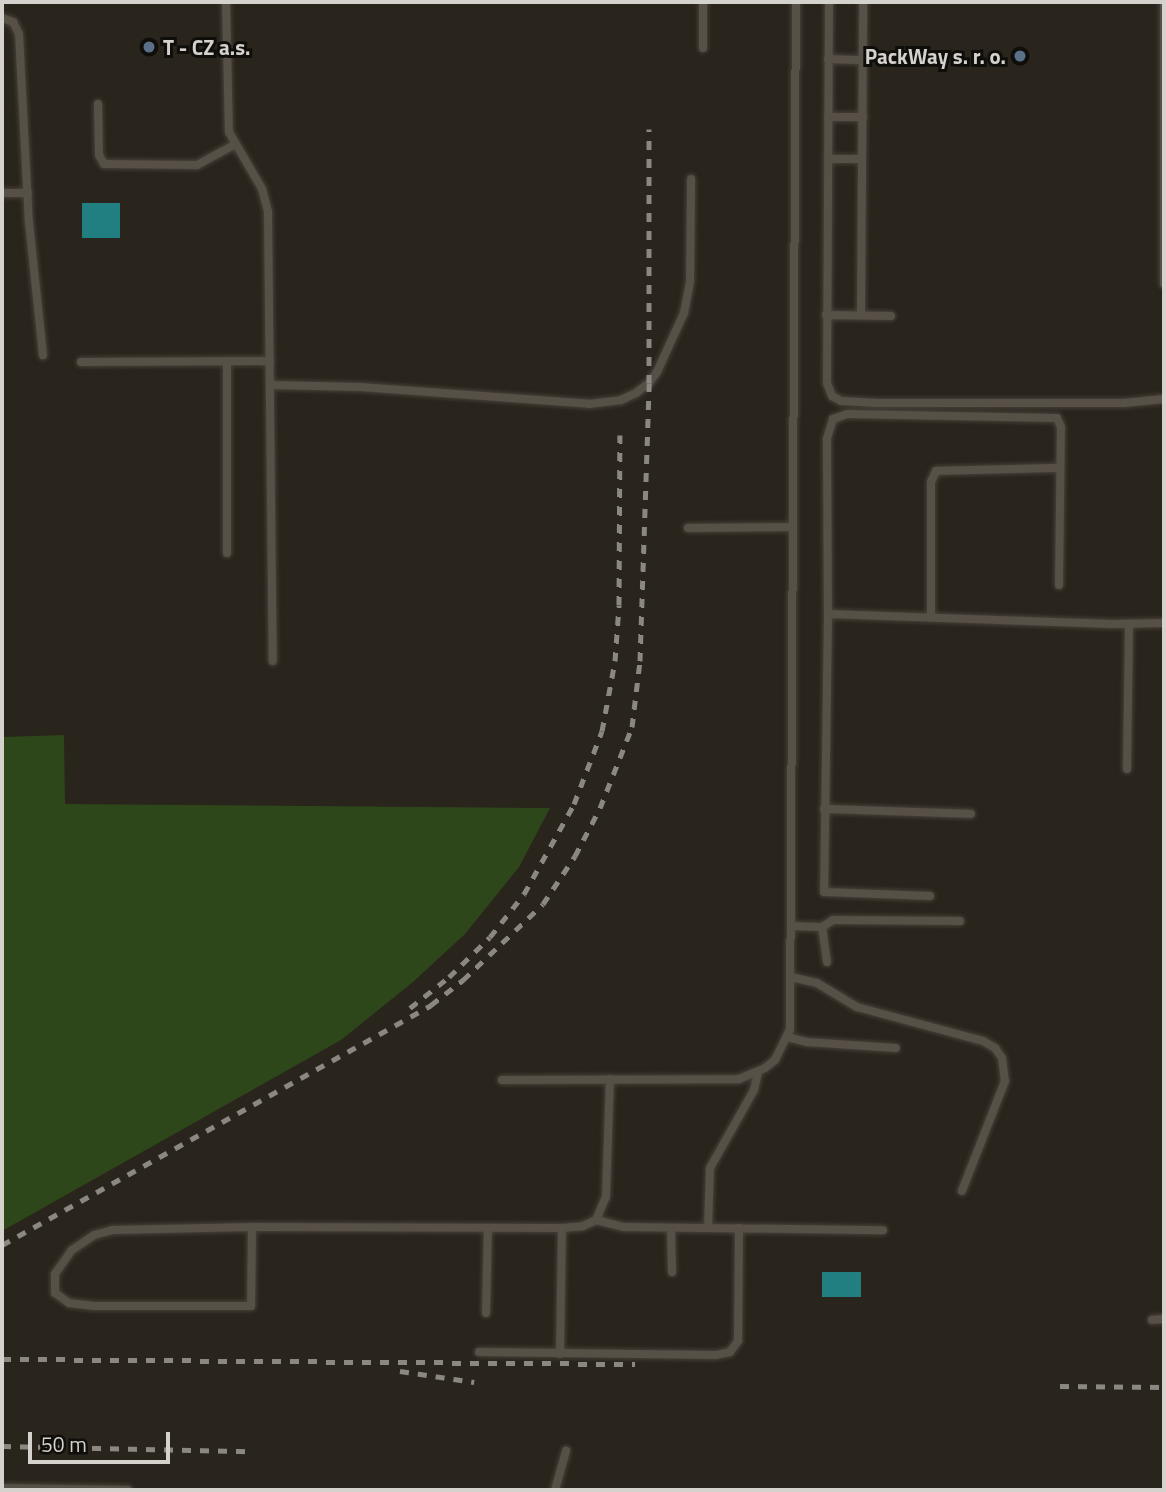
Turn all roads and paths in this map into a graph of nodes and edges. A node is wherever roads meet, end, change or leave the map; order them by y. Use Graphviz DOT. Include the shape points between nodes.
graph roads {
  1 [pos="226,2"];
  2 [pos="703,2"];
  3 [pos="796,2"];
  4 [pos="829,2"];
  5 [pos="863,2"];
  6 [pos="1164,2"];
  7 [pos="2,18"];
  8 [pos="703,48"];
  9 [pos="828,60"];
  10 [pos="863,60"];
  11 [pos="98,104"];
  12 [pos="828,117"];
  13 [pos="863,117"];
  14 [pos="234,145"];
  15 [pos="828,159"];
  16 [pos="862,159"];
  17 [pos="691,179"];
  18 [pos="2,193"];
  19 [pos="28,193"];
  20 [pos="1164,284"];
  21 [pos="826,315"];
  22 [pos="861,316"];
  23 [pos="891,316"];
  24 [pos="43,355"];
  25 [pos="227,361"];
  26 [pos="270,361"];
  27 [pos="81,362"];
  28 [pos="270,385"];
  29 [pos="1164,399"];
  30 [pos="1060,468"];
  31 [pos="793,527"];
  32 [pos="688,528"];
  33 [pos="227,553"];
  34 [pos="1059,585"];
  35 [pos="828,614"];
  36 [pos="930,617"];
  37 [pos="1164,623"];
  38 [pos="1129,624"];
  39 [pos="273,661"];
  40 [pos="1127,769"];
  41 [pos="824,809"];
  42 [pos="971,814"];
  43 [pos="930,896"];
  44 [pos="960,920"];
  45 [pos="791,926"];
  46 [pos="822,927"];
  47 [pos="827,962"];
  48 [pos="791,977"];
  49 [pos="787,1037"];
  50 [pos="896,1048"];
  51 [pos="758,1072"];
  52 [pos="610,1079"];
  53 [pos="502,1080"];
  54 [pos="962,1191"];
  55 [pos="596,1220"];
  56 [pos="252,1227"];
  57 [pos="488,1227"];
  58 [pos="562,1228"];
  59 [pos="671,1228"];
  60 [pos="708,1228"];
  61 [pos="740,1228"];
  62 [pos="883,1230"];
  63 [pos="672,1272"];
  64 [pos="486,1313"];
  65 [pos="1164,1318"];
  66 [pos="1152,1320"];
  67 [pos="479,1352"];
  68 [pos="559,1354"];
  69 [pos="566,1451"];
  70 [pos="2,1488"];
  71 [pos="57,1489"];
  72 [pos="67,1490"];
  73 [pos="121,1490"];
  74 [pos="555,1490"];
  1 -- 14 [label="lane" via="227,122"];
  2 -- 8 [label="lane"];
  3 -- 31 [label="lane"];
  4 -- 9 [label="lane"];
  5 -- 10 [label="lane"];
  6 -- 20 [label="lane"];
  7 -- 19 [label="lane" via="13,22 19,34"];
  9 -- 10 [label="lane"];
  9 -- 12 [label="lane"];
  10 -- 13 [label="lane"];
  11 -- 14 [label="lane" via="99,155 104,164 197,165"];
  12 -- 13 [label="lane"];
  12 -- 15 [label="lane"];
  13 -- 16 [label="lane"];
  14 -- 26 [label="lane" via="267,201"];
  15 -- 16 [label="lane"];
  15 -- 21 [label="lane"];
  16 -- 22 [label="lane"];
  17 -- 28 [label="lane" via="690,282 684,313 657,372 636,393 589,404"];
  18 -- 19 [label="lane"];
  19 -- 24 [label="lane"];
  21 -- 22 [label="lane"];
  21 -- 29 [label="lane" via="828,389 841,401 1124,403"];
  22 -- 23 [label="lane"];
  25 -- 26 [label="lane"];
  25 -- 27 [label="lane"];
  25 -- 33 [label="lane"];
  26 -- 28 [label="lane"];
  28 -- 39 [label="lane"];
  30 -- 34 [label="lane"];
  30 -- 35 [label="lane" via="1061,427 1053,416 847,414 833,419 827,439"];
  30 -- 36 [label="lane" via="936,471 932,482"];
  31 -- 32 [label="lane"];
  31 -- 45 [label="lane"];
  35 -- 36 [label="lane"];
  35 -- 41 [label="lane"];
  36 -- 38 [label="lane"];
  37 -- 38 [label="lane"];
  38 -- 40 [label="lane"];
  41 -- 42 [label="lane"];
  41 -- 43 [label="lane" via="824,892"];
  44 -- 46 [label="lane" via="845,918"];
  45 -- 46 [label="lane"];
  45 -- 48 [label="lane"];
  46 -- 47 [label="lane"];
  48 -- 49 [label="lane"];
  48 -- 54 [label="lane" via="817,983 857,1007 984,1041 995,1048 1002,1058 1005,1081"];
  49 -- 50 [label="lane"];
  49 -- 51 [label="lane" via="775,1060"];
  51 -- 52 [label="lane" via="732,1079"];
  51 -- 60 [label="lane" via="754,1090 710,1168"];
  52 -- 53 [label="lane"];
  52 -- 55 [label="lane" via="606,1197"];
  55 -- 58 [label="lane"];
  55 -- 59 [label="lane" via="625,1227"];
  56 -- 56 [label="lane" via="103,1232 66,1257 55,1274 55,1293 69,1303 94,1306 251,1306"];
  56 -- 57 [label="lane"];
  57 -- 58 [label="lane"];
  57 -- 64 [label="lane"];
  58 -- 68 [label="lane"];
  59 -- 60 [label="lane"];
  59 -- 63 [label="lane"];
  60 -- 61 [label="lane"];
  61 -- 62 [label="lane"];
  61 -- 68 [label="lane" via="738,1340 730,1352"];
  65 -- 66 [label="lane"];
  67 -- 68 [label="lane"];
  69 -- 74 [label="lane"];
  70 -- 71 [label="lane"];
  71 -- 72 [label="lane"];
  71 -- 73 [label="lane"];
}
